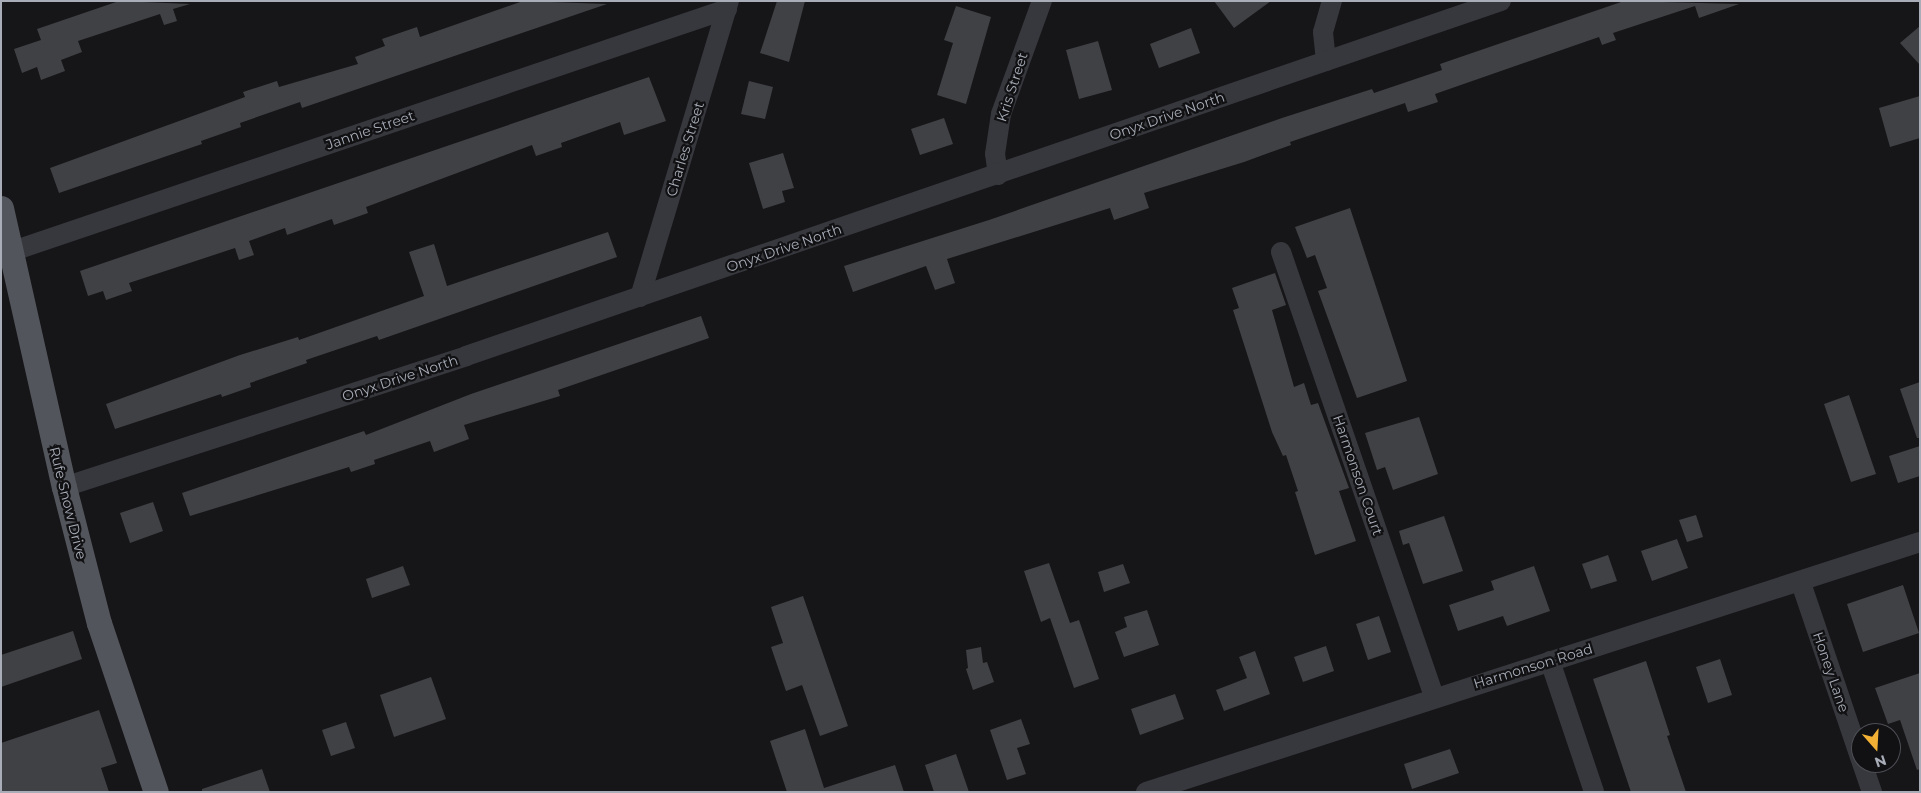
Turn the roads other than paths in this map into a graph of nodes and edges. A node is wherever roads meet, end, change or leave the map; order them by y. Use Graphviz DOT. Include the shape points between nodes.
graph roads {
  1 [pos="1042,1"];
  2 [pos="1332,1"];
  3 [pos="1501,1"];
  4 [pos="728,5"];
  5 [pos="1326,61"];
  6 [pos="998,175"];
  7 [pos="1,208"];
  8 [pos="13,251"];
  9 [pos="1281,252"];
  10 [pos="640,297"];
  11 [pos="64,488"];
  12 [pos="1920,542"];
  13 [pos="1801,583"];
  14 [pos="1550,661"];
  15 [pos="1434,697"];
  16 [pos="1851,732"];
  17 [pos="1865,773"];
  18 [pos="156,792"];
  19 [pos="1146,792"];
  20 [pos="1594,792"];
  21 [pos="1872,792"];
  1 -- 6 [label="street, Kris Street" via="1001,114 995,154"];
  2 -- 5 [label="street" via="1323,32"];
  3 -- 5 [label="street, Onyx Drive North"];
  4 -- 8 [label="street, Jannie Street"];
  4 -- 10 [label="street, Charles Street"];
  5 -- 6 [label="street, Onyx Drive North"];
  6 -- 10 [label="street, Onyx Drive North"];
  7 -- 8 [label="main road, Rufe Snow Drive"];
  8 -- 11 [label="main road, Rufe Snow Drive"];
  9 -- 15 [label="street, Harmonson Court"];
  10 -- 11 [label="street, Onyx Drive North"];
  11 -- 18 [label="main road, Rufe Snow Drive" via="99,623"];
  12 -- 13 [label="street, Harmonson Road"];
  13 -- 14 [label="street, Harmonson Road"];
  13 -- 16 [label="street, Honey Lane"];
  14 -- 15 [label="street, Harmonson Road"];
  14 -- 20 [label="street"];
  15 -- 19 [label="street, Harmonson Road"];
  17 -- 21 [label="street, Honey Lane"];
}
